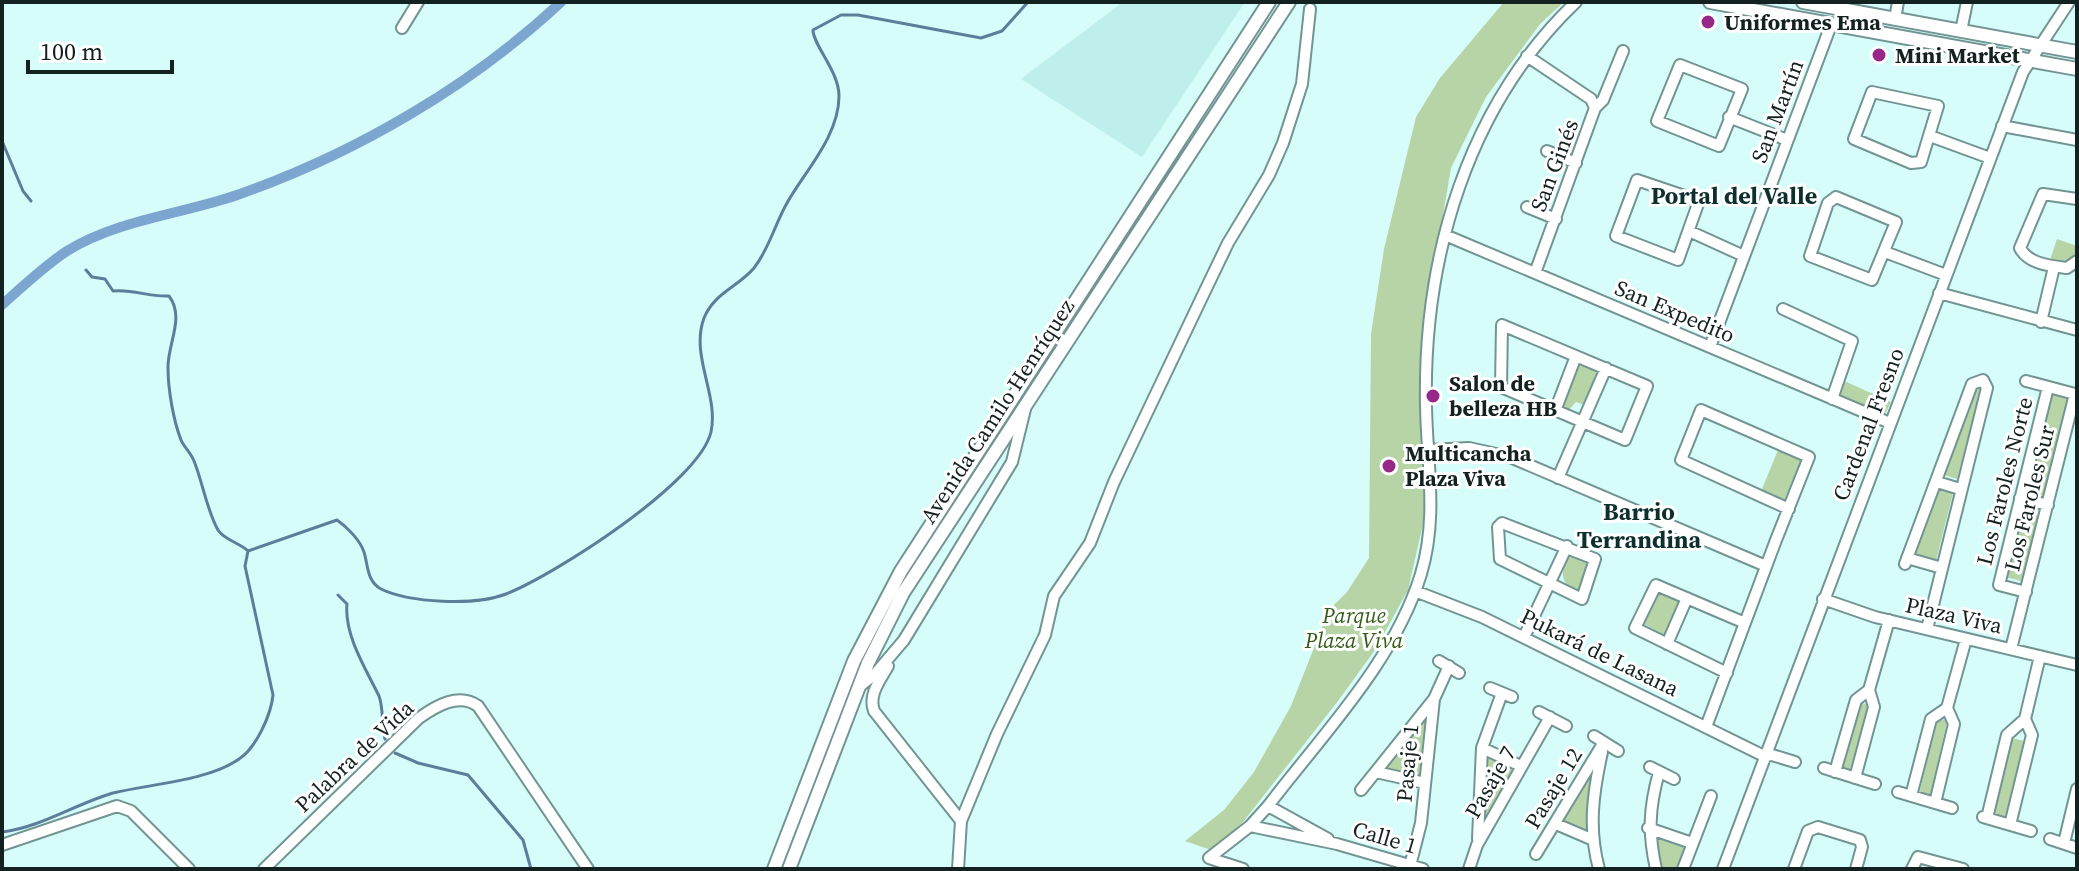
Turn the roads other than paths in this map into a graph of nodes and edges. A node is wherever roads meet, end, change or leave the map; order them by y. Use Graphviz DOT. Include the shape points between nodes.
graph roads {
  1 [pos="418,2"];
  2 [pos="1269,2"];
  3 [pos="1289,2"];
  4 [pos="1576,2"];
  5 [pos="1710,2"];
  6 [pos="1803,2"];
  7 [pos="1898,2"];
  8 [pos="1967,2"];
  9 [pos="2069,2"];
  10 [pos="1833,5"];
  11 [pos="1310,9"];
  12 [pos="1895,19"];
  13 [pos="1831,25"];
  14 [pos="402,28"];
  15 [pos="1961,31"];
  16 [pos="2038,45"];
  17 [pos="1623,51"];
  18 [pos="2077,52"];
  19 [pos="1527,56"];
  20 [pos="2028,60"];
  21 [pos="2077,69"];
  22 [pos="1595,108"];
  23 [pos="1729,117"];
  24 [pos="2002,126"];
  25 [pos="1930,136"];
  26 [pos="1787,140"];
  27 [pos="2077,140"];
  28 [pos="1547,151"];
  29 [pos="1990,158"];
  30 [pos="1576,163"];
  31 [pos="2077,199"];
  32 [pos="1527,207"];
  33 [pos="1556,219"];
  34 [pos="1689,231"];
  35 [pos="1445,235"];
  36 [pos="1885,252"];
  37 [pos="1744,256"];
  38 [pos="2077,261"];
  39 [pos="2054,267"];
  40 [pos="1535,273"];
  41 [pos="1946,275"];
  42 [pos="1939,293"];
  43 [pos="1783,309"];
  44 [pos="2041,322"];
  45 [pos="2077,330"];
  46 [pos="1710,347"];
  47 [pos="1576,356"];
  48 [pos="1606,368"];
  49 [pos="2026,381"];
  50 [pos="2048,387"];
  51 [pos="2075,394"];
  52 [pos="1832,399"];
  53 [pos="1026,405"];
  54 [pos="1555,411"];
  55 [pos="1583,423"];
  56 [pos="1890,423"];
  57 [pos="1429,450"];
  58 [pos="1558,478"];
  59 [pos="1937,482"];
  60 [pos="1960,489"];
  61 [pos="2020,498"];
  62 [pos="2048,505"];
  63 [pos="1789,509"];
  64 [pos="1567,546"];
  65 [pos="1766,566"];
  66 [pos="1942,568"];
  67 [pos="1550,585"];
  68 [pos="1415,591"];
  69 [pos="2026,592"];
  70 [pos="1687,598"];
  71 [pos="1823,599"];
  72 [pos="1889,620"];
  73 [pos="1745,623"];
  74 [pos="1927,629"];
  75 [pos="1524,637"];
  76 [pos="1966,639"];
  77 [pos="904,640"];
  78 [pos="1667,644"];
  79 [pos="2011,649"];
  80 [pos="2040,656"];
  81 [pos="2077,665"];
  82 [pos="1449,667"];
  83 [pos="1727,673"];
  84 [pos="858,687"];
  85 [pos="1490,688"];
  86 [pos="1869,690"];
  87 [pos="1434,699"];
  88 [pos="1947,708"];
  89 [pos="2025,719"];
  90 [pos="1566,726"];
  91 [pos="1706,727"];
  92 [pos="1594,736"];
  93 [pos="1604,742"];
  94 [pos="1482,748"];
  95 [pos="1618,751"];
  96 [pos="1764,756"];
  97 [pos="1795,762"];
  98 [pos="1521,766"];
  99 [pos="1376,772"];
  100 [pos="1855,778"];
  101 [pos="1674,779"];
  102 [pos="1425,783"];
  103 [pos="1875,784"];
  104 [pos="2077,789"];
  105 [pos="1361,790"];
  106 [pos="1898,792"];
  107 [pos="1711,796"];
  108 [pos="1911,796"];
  109 [pos="1935,803"];
  110 [pos="1268,806"];
  111 [pos="1952,808"];
  112 [pos="961,821"];
  113 [pos="1556,824"];
  114 [pos="2010,825"];
  115 [pos="1250,826"];
  116 [pos="1648,828"];
  117 [pos="2031,831"];
  118 [pos="1591,839"];
  119 [pos="2050,839"];
  120 [pos="1692,843"];
  121 [pos="2064,843"];
  122 [pos="1337,844"];
  123 [pos="2,845"];
  124 [pos="1477,845"];
  125 [pos="2077,848"];
  126 [pos="1536,854"];
  127 [pos="1410,866"];
  128 [pos="189,869"];
  129 [pos="264,869"];
  130 [pos="588,869"];
  131 [pos="774,869"];
  132 [pos="789,869"];
  133 [pos="958,869"];
  134 [pos="1243,869"];
  135 [pos="1423,869"];
  136 [pos="1469,869"];
  137 [pos="1599,869"];
  138 [pos="1656,869"];
  139 [pos="1683,869"];
  140 [pos="1723,869"];
  141 [pos="1794,869"];
  142 [pos="1856,869"];
  143 [pos="1912,869"];
  144 [pos="1963,869"];
  1 -- 14 [label="street"];
  2 -- 131 [label="main road, Avenida Camilo Henríquez" via="901,571 854,661"];
  3 -- 53 [label="main road, Avenida Camilo Henríquez"];
  4 -- 19 [label="street"];
  5 -- 13 [label="main road"];
  6 -- 10 [label="main road"];
  7 -- 12 [label="street"];
  8 -- 15 [label="street"];
  9 -- 16 [label="street, Cardenal Fresno"];
  10 -- 12 [label="main road"];
  11 -- 112 [label="street" via="1302,84 1269,175 1228,243 1090,543 1054,596 1045,635"];
  12 -- 15 [label="main road"];
  13 -- 20 [label="main road"];
  13 -- 26 [label="street, San Martín"];
  15 -- 16 [label="main road"];
  16 -- 18 [label="main road"];
  16 -- 20 [label="street, Cardenal Fresno"];
  17 -- 22 [label="street"];
  19 -- 22 [label="street, San Ginés" via="1591,99"];
  19 -- 35 [label="street" via="1476,142"];
  20 -- 21 [label="main road"];
  20 -- 24 [label="street, Cardenal Fresno"];
  22 -- 30 [label="street, San Ginés"];
  23 -- 23 [label="street" via="1742,89 1680,65 1657,121 1719,146"];
  23 -- 26 [label="street"];
  24 -- 27 [label="street"];
  24 -- 29 [label="street, Cardenal Fresno"];
  25 -- 25 [label="street" via="1938,106 1876,91 1869,94 1854,135 1917,164"];
  25 -- 29 [label="street"];
  26 -- 37 [label="street, San Martín"];
  28 -- 30 [label="street"];
  29 -- 41 [label="street, Cardenal Fresno"];
  30 -- 33 [label="street, San Ginés"];
  31 -- 39 [label="street" via="2043,194 2020,248"];
  32 -- 33 [label="street"];
  33 -- 40 [label="street, San Ginés"];
  34 -- 34 [label="street" via="1678,260 1616,236 1637,180 1699,201"];
  34 -- 37 [label="street"];
  35 -- 40 [label="street, San Expedito"];
  35 -- 57 [label="street" via="1427,358"];
  36 -- 36 [label="street" via="1896,226 1893,219 1831,198 1810,256 1872,280"];
  36 -- 41 [label="street"];
  37 -- 46 [label="street, San Martín"];
  38 -- 39 [label="street" via="2067,268"];
  39 -- 44 [label="street"];
  40 -- 46 [label="street, San Expedito"];
  41 -- 42 [label="street, Cardenal Fresno"];
  42 -- 44 [label="street"];
  42 -- 56 [label="street, Cardenal Fresno"];
  43 -- 52 [label="street" via="1852,341"];
  44 -- 45 [label="street"];
  46 -- 52 [label="street, San Expedito"];
  47 -- 48 [label="street"];
  47 -- 54 [label="street"];
  47 -- 54 [label="street" via="1502,325 1501,387"];
  48 -- 55 [label="street"];
  48 -- 55 [label="street" via="1647,386 1625,440"];
  49 -- 50 [label="street"];
  50 -- 51 [label="street"];
  50 -- 61 [label="street, Los Faroles Norte"];
  51 -- 62 [label="street, Los Faroles Sur"];
  52 -- 56 [label="street, San Expedito"];
  53 -- 77 [label="street" via="1012,462"];
  53 -- 84 [label="main road, Avenida Camilo Henríquez" via="918,568"];
  54 -- 55 [label="street"];
  55 -- 58 [label="street"];
  56 -- 71 [label="street, Cardenal Fresno"];
  57 -- 58 [label="street" via="1483,450"];
  57 -- 68 [label="street" via="1432,516"];
  58 -- 65 [label="street"];
  59 -- 60 [label="street"];
  59 -- 60 [label="street" via="1972,384 1979,379 1985,383"];
  59 -- 66 [label="street" via="1906,561"];
  60 -- 66 [label="street"];
  61 -- 62 [label="street"];
  61 -- 69 [label="street, Los Faroles Norte" via="1999,585"];
  62 -- 69 [label="street, Los Faroles Sur"];
  63 -- 63 [label="street" via="1681,460 1701,410 1809,457"];
  63 -- 65 [label="street"];
  64 -- 67 [label="street"];
  64 -- 67 [label="street" via="1595,559 1582,599"];
  64 -- 67 [label="street" via="1509,524 1498,527 1500,559"];
  65 -- 73 [label="street"];
  66 -- 74 [label="street"];
  67 -- 75 [label="street"];
  68 -- 75 [label="street, Pukará de Lasana"];
  68 -- 110 [label="street" via="1373,667"];
  69 -- 79 [label="street, Los Faroles Sur"];
  70 -- 73 [label="street"];
  70 -- 78 [label="street"];
  70 -- 78 [label="street" via="1656,585 1635,628"];
  71 -- 72 [label="street, Plaza Viva"];
  71 -- 96 [label="street, Cardenal Fresno"];
  72 -- 74 [label="street, Plaza Viva"];
  72 -- 86 [label="street"];
  73 -- 83 [label="street"];
  74 -- 76 [label="street, Plaza Viva"];
  75 -- 91 [label="street, Pukará de Lasana"];
  76 -- 79 [label="street, Plaza Viva"];
  76 -- 88 [label="street"];
  77 -- 84 [label="street"];
  77 -- 112 [label="street" via="871,703"];
  78 -- 83 [label="street"];
  79 -- 80 [label="street, Plaza Viva"];
  80 -- 81 [label="street, Plaza Viva"];
  80 -- 89 [label="street"];
  82 -- 87 [label="street, Pasaje 1"];
  83 -- 91 [label="street"];
  84 -- 132 [label="main road, Avenida Camilo Henríquez"];
  85 -- 94 [label="street" via="1507,695"];
  86 -- 100 [label="street" via="1874,707"];
  86 -- 100 [label="street" via="1856,700 1829,770"];
  87 -- 99 [label="street"];
  87 -- 102 [label="street, Pasaje 1"];
  88 -- 108 [label="street" via="1931,719"];
  88 -- 109 [label="street" via="1954,724"];
  89 -- 114 [label="street" via="2032,735"];
  89 -- 114 [label="street" via="2007,735 1984,817"];
  90 -- 98 [label="street, Pasaje 7" via="1545,715"];
  91 -- 96 [label="street, Pukará de Lasana"];
  92 -- 93 [label="street"];
  93 -- 95 [label="street"];
  93 -- 113 [label="street, Pasaje 12"];
  93 -- 118 [label="street" via="1592,797"];
  94 -- 98 [label="street"];
  94 -- 124 [label="street"];
  96 -- 97 [label="street, Pukará de Lasana"];
  96 -- 140 [label="street, Cardenal Fresno"];
  98 -- 124 [label="street, Pasaje 7"];
  99 -- 102 [label="street"];
  99 -- 105 [label="street"];
  100 -- 103 [label="street"];
  101 -- 116 [label="street" via="1654,770"];
  102 -- 127 [label="street, Pasaje 1"];
  104 -- 121 [label="street"];
  106 -- 108 [label="street"];
  107 -- 120 [label="street"];
  108 -- 109 [label="street"];
  109 -- 111 [label="street"];
  110 -- 115 [label="street"];
  110 -- 122 [label="street, Calle 1"];
  112 -- 133 [label="street"];
  113 -- 118 [label="street"];
  113 -- 126 [label="street, Pasaje 12"];
  114 -- 117 [label="street"];
  115 -- 122 [label="street, Calle 1"];
  115 -- 134 [label="street" via="1209,858"];
  116 -- 120 [label="street"];
  116 -- 138 [label="street"];
  118 -- 137 [label="street"];
  119 -- 121 [label="street"];
  120 -- 139 [label="street"];
  121 -- 125 [label="street"];
  122 -- 127 [label="street, Calle 1"];
  123 -- 128 [label="street" via="117,806 131,811"];
  124 -- 136 [label="street, Pasaje 7"];
  127 -- 135 [label="street, Calle 1"];
  129 -- 130 [label="street, Palabra de Vida" via="419,718 444,703 464,700 478,706"];
  141 -- 142 [label="street" via="1814,827 1860,840"];
  143 -- 144 [label="street" via="1918,857"];
}
